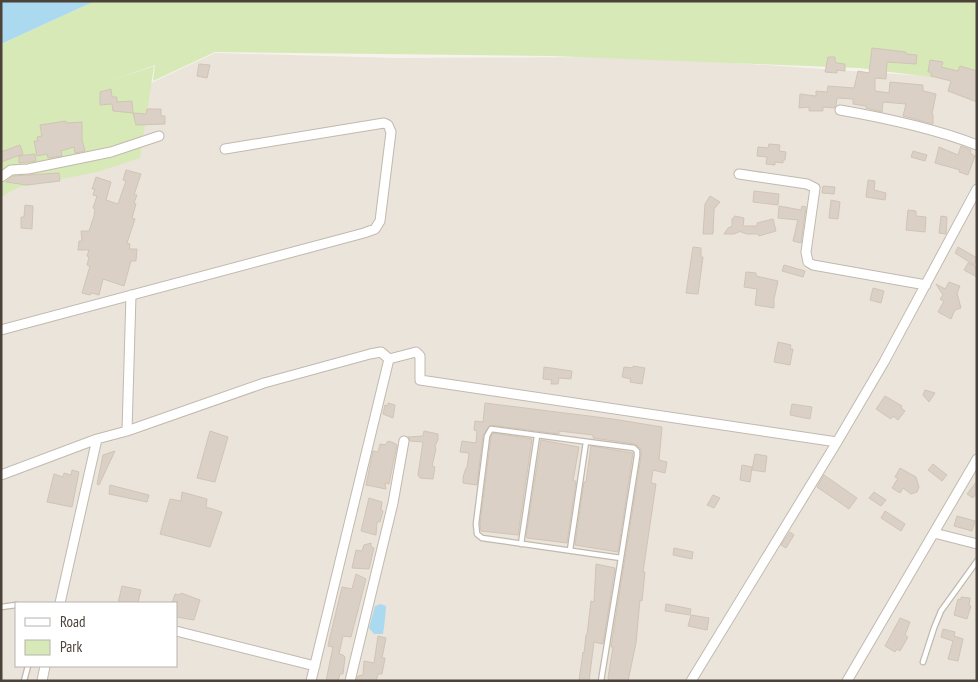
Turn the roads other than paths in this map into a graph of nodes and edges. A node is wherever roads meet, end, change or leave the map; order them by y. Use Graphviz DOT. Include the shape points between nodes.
graph roads {
  1 [pos="840,110"];
  2 [pos="159,136"];
  3 [pos="977,145"];
  4 [pos="225,149"];
  5 [pos="739,174"];
  6 [pos="1,177"];
  7 [pos="977,189"];
  8 [pos="926,285"];
  9 [pos="131,295"];
  10 [pos="1,330"];
  11 [pos="389,359"];
  12 [pos="127,431"];
  13 [pos="537,436"];
  14 [pos="97,439"];
  15 [pos="404,441"];
  16 [pos="586,442"];
  17 [pos="838,442"];
  18 [pos="977,459"];
  19 [pos="1,475"];
  20 [pos="934,533"];
  21 [pos="521,544"];
  22 [pos="977,544"];
  23 [pos="570,550"];
  24 [pos="622,558"];
  25 [pos="977,562"];
  26 [pos="62,602"];
  27 [pos="15,605"];
  28 [pos="1,607"];
  29 [pos="178,632"];
  30 [pos="923,662"];
  31 [pos="315,666"];
  32 [pos="28,667"];
  33 [pos="45,667"];
  34 [pos="24,681"];
  35 [pos="42,681"];
  36 [pos="311,681"];
  37 [pos="350,681"];
  38 [pos="601,681"];
  39 [pos="691,681"];
  40 [pos="847,681"];
  1 -- 3 [label="street" via="889,119"];
  2 -- 6 [label="street" via="111,152 11,170"];
  4 -- 9 [label="street" via="388,124 390,148 380,221 375,229 364,233"];
  5 -- 8 [label="street" via="807,184 814,188 806,252 808,262 813,265"];
  7 -- 8 [label="street"];
  8 -- 17 [label="street"];
  9 -- 10 [label="street"];
  9 -- 12 [label="street"];
  11 -- 12 [label="street" via="380,352 273,380"];
  11 -- 17 [label="street" via="416,352 420,356 420,380"];
  11 -- 31 [label="street"];
  12 -- 14 [label="street"];
  13 -- 16 [label="lane"];
  13 -- 21 [label="lane"];
  13 -- 21 [label="lane" via="492,429 487,436 475,530 482,538"];
  14 -- 19 [label="street"];
  14 -- 26 [label="street"];
  15 -- 37 [label="street"];
  16 -- 23 [label="lane"];
  16 -- 24 [label="lane" via="637,450"];
  17 -- 39 [label="street"];
  18 -- 20 [label="street"];
  20 -- 22 [label="street"];
  20 -- 40 [label="street"];
  21 -- 23 [label="lane"];
  23 -- 24 [label="lane"];
  24 -- 38 [label="lane"];
  25 -- 30 [label="lane" via="941,611"];
  27 -- 28 [label="lane"];
  29 -- 31 [label="street"];
  31 -- 36 [label="street"];
  32 -- 34 [label="lane"];
  33 -- 35 [label="street"];
}
